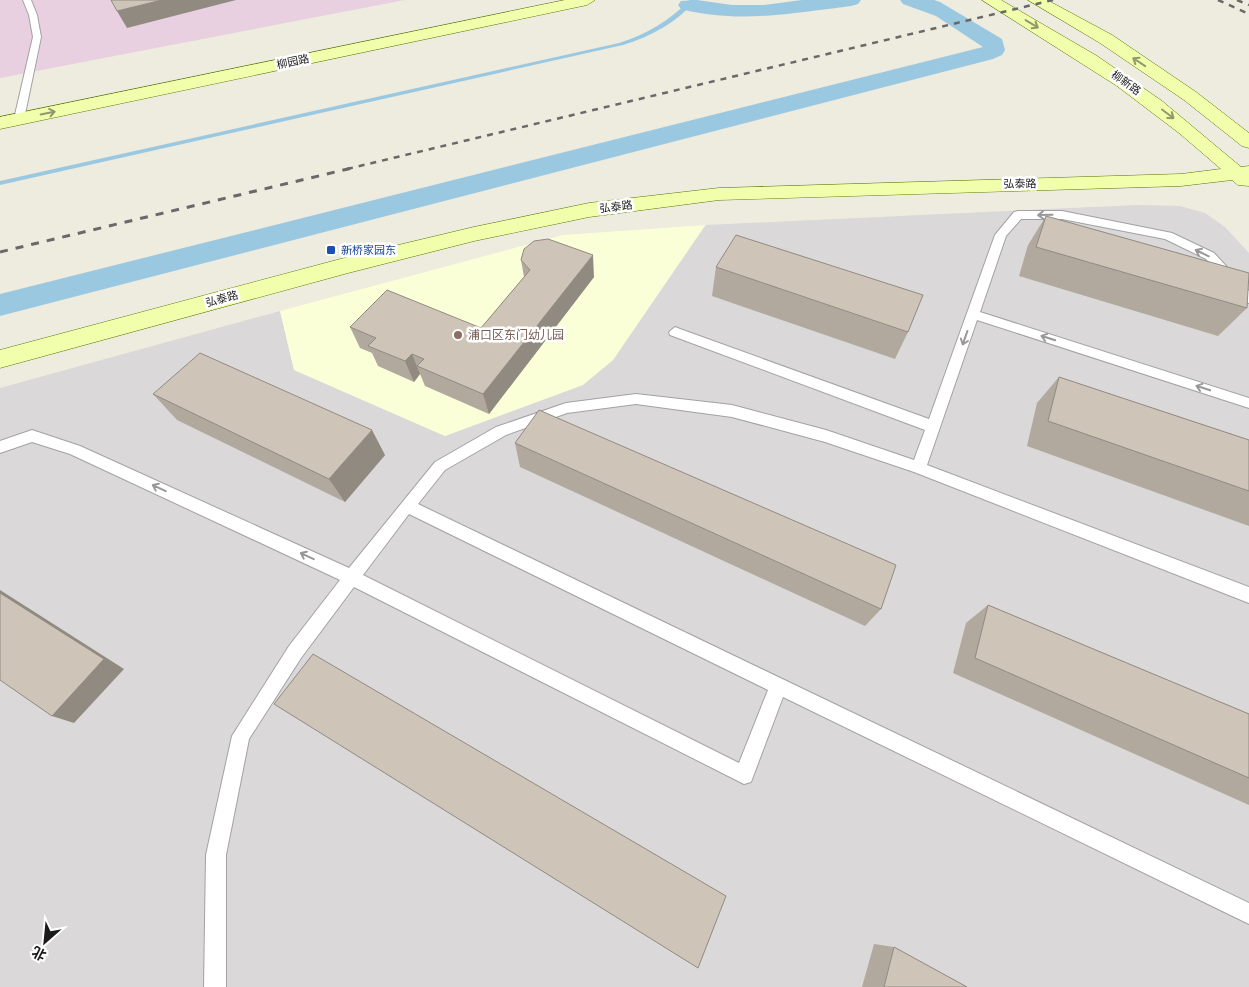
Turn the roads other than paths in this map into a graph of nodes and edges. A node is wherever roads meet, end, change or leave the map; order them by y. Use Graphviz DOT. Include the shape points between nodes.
graph roads {
  1 [pos="27,0"];
  2 [pos="535,0"];
  3 [pos="587,0"];
  4 [pos="990,0"];
  5 [pos="1036,0"];
  6 [pos="0,109"];
  7 [pos="21,112"];
  8 [pos="0,123"];
  9 [pos="1249,142"];
  10 [pos="1245,177"];
  11 [pos="1249,298"];
  12 [pos="973,314"];
  13 [pos="675,332"];
  14 [pos="0,359"];
  15 [pos="1249,403"];
  16 [pos="934,427"];
  17 [pos="0,447"];
  18 [pos="919,468"];
  19 [pos="407,506"];
  20 [pos="351,576"];
  21 [pos="1249,595"];
  22 [pos="778,686"];
  23 [pos="1249,914"];
  24 [pos="215,987"];
  1 -- 7 [label="lane" via="37,37"];
  2 -- 7 [label="street, 柳园路"];
  7 -- 3 [label="street, 柳园路, one-way"];
  4 -- 10 [label="street, 柳新路, one-way" via="1103,67 1172,116"];
  9 -- 5 [label="street, 柳新路, one-way" via="1190,96 1106,39"];
  6 -- 7 [label="street, 柳园路"];
  7 -- 8 [label="street, 柳园路"];
  10 -- 14 [label="street, 弘泰路" via="719,194 589,210 348,265"];
  11 -- 12 [label="lane, one-way" via="1210,256 1168,236 1062,215 1018,216 1001,235"];
  15 -- 12 [label="lane, one-way"];
  12 -- 16 [label="lane, one-way"];
  13 -- 16 [label="lane"];
  16 -- 18 [label="lane"];
  20 -- 17 [label="lane, one-way" via="75,450 32,436"];
  18 -- 19 [label="lane" via="826,436 732,411 636,399 566,408 501,432 440,466"];
  18 -- 21 [label="lane"];
  19 -- 20 [label="lane"];
  19 -- 22 [label="lane"];
  20 -- 22 [label="lane" via="744,775"];
  20 -- 24 [label="lane" via="295,652 241,736 216,855"];
  22 -- 23 [label="lane"];
}
